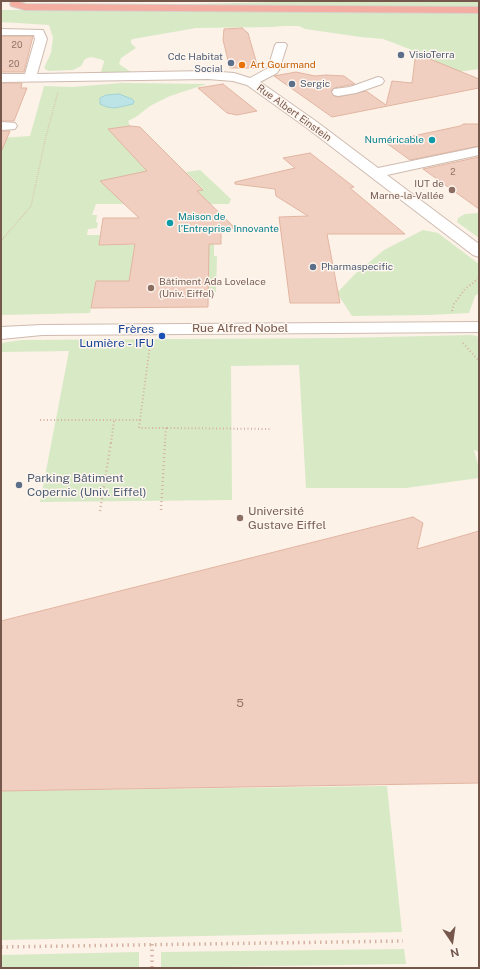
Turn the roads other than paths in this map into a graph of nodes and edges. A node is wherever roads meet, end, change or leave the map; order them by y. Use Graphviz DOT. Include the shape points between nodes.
graph roads {
  1 [pos="126,1"];
  2 [pos="479,10"];
  3 [pos="1,32"];
  4 [pos="281,45"];
  5 [pos="1,78"];
  6 [pos="30,78"];
  7 [pos="378,81"];
  8 [pos="251,82"];
  9 [pos="338,92"];
  10 [pos="479,151"];
  11 [pos="376,173"];
  12 [pos="479,252"];
  13 [pos="479,327"];
  14 [pos="1,333"];
  1 -- 2 [label="highway" via="11,4 25,7"];
  3 -- 6 [label="street" via="39,32 41,40"];
  4 -- 8 [label="street" via="272,70"];
  5 -- 6 [label="street, Rue Albert Einstein"];
  6 -- 8 [label="street, Rue Albert Einstein" via="208,75 234,77"];
  7 -- 9 [label="street"];
  8 -- 11 [label="street, Rue Albert Einstein"];
  10 -- 11 [label="street"];
  11 -- 12 [label="street, Rue Albert Einstein"];
  13 -- 14 [label="street, Rue Alfred Nobel" via="42,330"];
}
